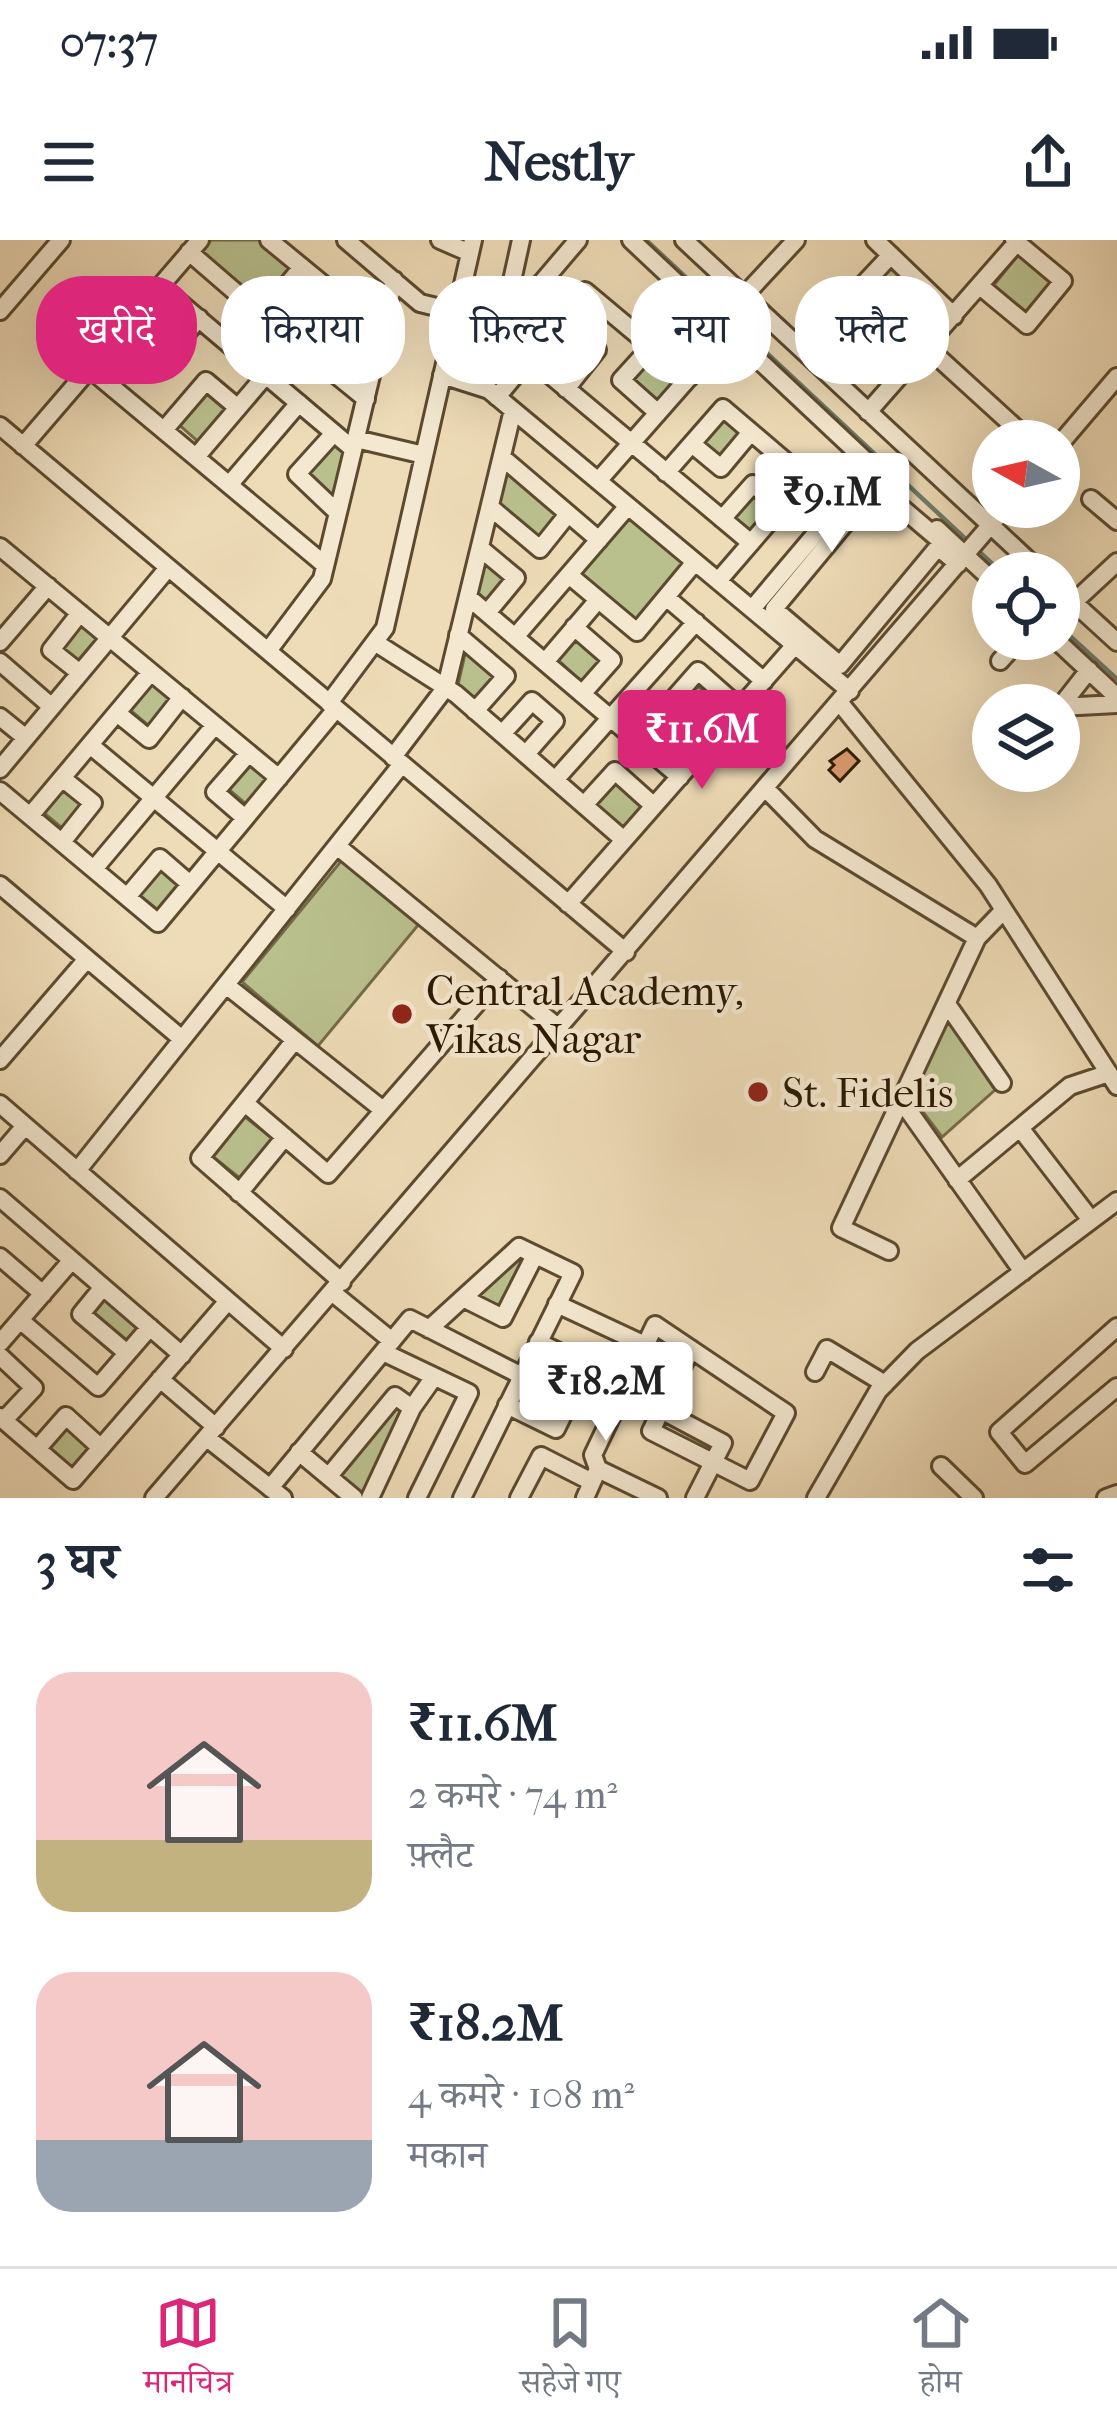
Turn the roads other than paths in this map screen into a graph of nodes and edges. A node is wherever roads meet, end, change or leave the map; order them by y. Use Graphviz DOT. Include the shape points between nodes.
graph roads {
  1 [pos="61,240"];
  2 [pos="269,240"];
  3 [pos="346,240"];
  4 [pos="440,240"];
  5 [pos="521,240"];
  6 [pos="578,240"];
  7 [pos="631,240"];
  8 [pos="684,240"];
  9 [pos="796,240"];
  10 [pos="874,240"];
  11 [pos="1016,241"];
  12 [pos="194,246"];
  13 [pos="471,246"];
  14 [pos="891,255"];
  15 [pos="302,267"];
  16 [pos="168,276"];
  17 [pos="313,276"];
  18 [pos="389,276"];
  19 [pos="465,276"];
  20 [pos="513,276"];
  21 [pos="547,276"];
  22 [pos="669,276"];
  23 [pos="723,276"];
  24 [pos="763,276"];
  25 [pos="871,276"];
  26 [pos="980,286"];
  27 [pos="607,309"];
  28 [pos="0,310"];
  29 [pos="954,316"];
  30 [pos="199,318"];
  31 [pos="197,320"];
  32 [pos="771,321"];
  33 [pos="949,322"];
  34 [pos="631,329"];
  35 [pos="221,337"];
  36 [pos="949,367"];
  37 [pos="631,369"];
  38 [pos="771,372"];
  39 [pos="1117,377"];
  40 [pos="75,384"];
  41 [pos="108,384"];
  42 [pos="258,384"];
  43 [pos="277,384"];
  44 [pos="347,384"];
  45 [pos="367,384"];
  46 [pos="440,384"];
  47 [pos="470,384"];
  48 [pos="508,384"];
  49 [pos="560,384"];
  50 [pos="570,384"];
  51 [pos="684,384"];
  52 [pos="893,384"];
  53 [pos="566,389"];
  54 [pos="497,397"];
  55 [pos="365,399"];
  56 [pos="299,403"];
  57 [pos="238,408"];
  58 [pos="514,410"];
  59 [pos="868,412"];
  60 [pos="658,413"];
  61 [pos="1007,420"];
  62 [pos="1080,420"];
  63 [pos="0,426"];
  64 [pos="164,430"];
  65 [pos="752,432"];
  66 [pos="334,433"];
  67 [pos="692,443"];
  68 [pos="354,444"];
  69 [pos="631,444"];
  70 [pos="23,446"];
  71 [pos="424,454"];
  72 [pos="196,457"];
  73 [pos="503,458"];
  74 [pos="872,467"];
  75 [pos="666,473"];
  76 [pos="806,479"];
  77 [pos="598,481"];
  78 [pos="230,485"];
  79 [pos="1091,499"];
  80 [pos="628,506"];
  81 [pos="490,507"];
  82 [pos="838,507"];
  83 [pos="781,508"];
  84 [pos="972,509"];
  85 [pos="338,513"];
  86 [pos="568,514"];
  87 [pos="722,519"];
  88 [pos="1117,521"];
  89 [pos="988,528"];
  90 [pos="992,528"];
  91 [pos="599,539"];
  92 [pos="751,544"];
  93 [pos="0,547"];
  94 [pos="938,547"];
  95 [pos="480,548"];
  96 [pos="1019,552"];
  97 [pos="968,553"];
  98 [pos="972,557"];
  99 [pos="15,560"];
  100 [pos="695,562"];
  101 [pos="1117,562"];
  102 [pos="325,565"];
  103 [pos="168,568"];
  104 [pos="569,575"];
  105 [pos="0,577"];
  106 [pos="718,581"];
  107 [pos="47,586"];
  108 [pos="1080,596"];
  109 [pos="468,597"];
  110 [pos="666,597"];
  111 [pos="598,599"];
  112 [pos="1080,607"];
  113 [pos="752,609"];
  114 [pos="80,613"];
  115 [pos="487,613"];
  116 [pos="695,622"];
  117 [pos="574,627"];
  118 [pos="458,635"];
  119 [pos="515,637"];
  120 [pos="110,638"];
  121 [pos="1117,641"];
  122 [pos="0,642"];
  123 [pos="376,643"];
  124 [pos="795,645"];
  125 [pos="268,651"];
  126 [pos="1078,660"];
  127 [pos="0,662"];
  128 [pos="544,662"];
  129 [pos="1089,670"];
  130 [pos="151,671"];
  131 [pos="80,673"];
  132 [pos="764,681"];
  133 [pos="446,687"];
  134 [pos="582,694"];
  135 [pos="845,697"];
  136 [pos="182,698"];
  137 [pos="1117,700"];
  138 [pos="333,706"];
  139 [pos="52,707"];
  140 [pos="740,709"];
  141 [pos="476,711"];
  142 [pos="116,712"];
  143 [pos="0,717"];
  144 [pos="610,718"];
  145 [pos="215,725"];
  146 [pos="502,734"];
  147 [pos="26,738"];
  148 [pos="90,745"];
  149 [pos="704,749"];
  150 [pos="249,753"];
  151 [pos="526,754"];
  152 [pos="398,760"];
  153 [pos="0,769"];
  154 [pos="680,777"];
  155 [pos="62,778"];
  156 [pos="279,778"];
  157 [pos="555,780"];
  158 [pos="766,789"];
  159 [pos="0,791"];
  160 [pos="153,798"];
  161 [pos="584,806"];
  162 [pos="654,806"];
  163 [pos="30,816"];
  164 [pos="245,818"];
  165 [pos="624,840"];
  166 [pos="62,842"];
  167 [pos="337,846"];
  168 [pos="218,851"];
  169 [pos="94,869"];
  170 [pos="190,884"];
  171 [pos="0,885"];
  172 [pos="128,897"];
  173 [pos="15,898"];
  174 [pos="568,904"];
  175 [pos="286,909"];
  176 [pos="1004,910"];
  177 [pos="0,916"];
  178 [pos="977,938"];
  179 [pos="626,952"];
  180 [pos="87,959"];
  181 [pos="499,978"];
  182 [pos="226,985"];
  183 [pos="947,1004"];
  184 [pos="560,1029"];
  185 [pos="182,1039"];
  186 [pos="296,1040"];
  187 [pos="0,1060"];
  188 [pos="1113,1079"];
  189 [pos="1002,1083"];
  190 [pos="902,1100"];
  191 [pos="245,1103"];
  192 [pos="0,1104"];
  193 [pos="383,1110"];
  194 [pos="25,1126"];
  195 [pos="1020,1128"];
  196 [pos="285,1137"];
  197 [pos="0,1155"];
  198 [pos="77,1171"];
  199 [pos="957,1180"];
  200 [pos="239,1192"];
  201 [pos="0,1198"];
  202 [pos="1117,1201"];
  203 [pos="1091,1220"];
  204 [pos="889,1251"];
  205 [pos="535,1255"];
  206 [pos="72,1260"];
  207 [pos="3,1267"];
  208 [pos="1022,1272"];
  209 [pos="103,1287"];
  210 [pos="337,1287"];
  211 [pos="43,1294"];
  212 [pos="463,1298"];
  213 [pos="228,1301"];
  214 [pos="557,1304"];
  215 [pos="20,1320"];
  216 [pos="150,1327"];
  217 [pos="1117,1327"];
  218 [pos="430,1329"];
  219 [pos="538,1342"];
  220 [pos="0,1343"];
  221 [pos="646,1345"];
  222 [pos="388,1346"];
  223 [pos="284,1349"];
  224 [pos="692,1349"];
  225 [pos="127,1353"];
  226 [pos="182,1354"];
  227 [pos="0,1356"];
  228 [pos="587,1366"];
  229 [pos="815,1372"];
  230 [pos="522,1376"];
  231 [pos="434,1377"];
  232 [pos="160,1379"];
  233 [pos="885,1384"];
  234 [pos="626,1385"];
  235 [pos="1117,1388"];
  236 [pos="507,1406"];
  237 [pos="412,1408"];
  238 [pos="2,1418"];
  239 [pos="211,1432"];
  240 [pos="101,1448"];
  241 [pos="37,1449"];
  242 [pos="299,1452"];
  243 [pos="713,1462"];
  244 [pos="940,1466"];
  245 [pos="329,1477"];
  246 [pos="592,1483"];
  247 [pos="274,1494"];
  248 [pos="1117,1494"];
  249 [pos="154,1498"];
  250 [pos="354,1498"];
  251 [pos="370,1498"];
  252 [pos="417,1498"];
  253 [pos="462,1498"];
  254 [pos="519,1498"];
  255 [pos="658,1498"];
  256 [pos="695,1498"];
  257 [pos="816,1498"];
  258 [pos="974,1498"];
  259 [pos="1106,1498"];
  1 -- 28 [label="street"];
  2 -- 15 [label="street"];
  3 -- 18 [label="street"];
  4 -- 13 [label="street"];
  5 -- 20 [label="street"];
  6 -- 21 [label="street"];
  7 -- 22 [label="street"];
  8 -- 23 [label="street"];
  9 -- 24 [label="street"];
  10 -- 14 [label="street"];
  11 -- 26 [label="street"];
  11 -- 26 [label="street" via="1063,281 1027,325"];
  12 -- 15 [label="street" via="262,314"];
  12 -- 16 [label="street"];
  13 -- 19 [label="street"];
  14 -- 25 [label="street"];
  14 -- 29 [label="street"];
  15 -- 17 [label="street"];
  26 -- 29 [label="street"];
  27 -- 34 [label="street"];
  29 -- 33 [label="street"];
  30 -- 31 [label="street"];
  30 -- 35 [label="street"];
  32 -- 59 [label="street"];
  36 -- 61 [label="street"];
  37 -- 60 [label="street" via="621,380"];
  38 -- 74 [label="street"];
  39 -- 62 [label="street"];
  40 -- 70 [label="street"];
  41 -- 64 [label="street"];
  42 -- 57 [label="street"];
  43 -- 56 [label="street"];
  44 -- 55 [label="street"];
  45 -- 55 [label="street"];
  46 -- 71 [label="street"];
  47 -- 54 [label="street"];
  48 -- 54 [label="street"];
  49 -- 53 [label="street"];
  50 -- 53 [label="street"];
  51 -- 60 [label="street"];
  52 -- 59 [label="street"];
  53 -- 69 [label="street"];
  54 -- 58 [label="street"];
  55 -- 68 [label="street"];
  56 -- 66 [label="street"];
  56 -- 78 [label="street"];
  57 -- 64 [label="street" via="206,381"];
  57 -- 72 [label="street"];
  58 -- 73 [label="street"];
  58 -- 77 [label="street"];
  59 -- 84 [label="street"];
  60 -- 69 [label="street"];
  63 -- 70 [label="street"];
  64 -- 72 [label="street"];
  65 -- 67 [label="street" via="723,408"];
  65 -- 67 [label="street" via="721,468"];
  65 -- 76 [label="street"];
  66 -- 68 [label="street"];
  66 -- 85 [label="street" via="297,474"];
  67 -- 75 [label="street"];
  68 -- 71 [label="street"];
  68 -- 85 [label="street"];
  69 -- 75 [label="street"];
  69 -- 77 [label="street"];
  70 -- 103 [label="street"];
  71 -- 123 [label="street"];
  72 -- 78 [label="street"];
  73 -- 81 [label="street"];
  73 -- 86 [label="street"];
  74 -- 82 [label="street"];
  74 -- 97 [label="street"];
  75 -- 87 [label="street"];
  76 -- 82 [label="street"];
  76 -- 83 [label="street"];
  77 -- 80 [label="street"];
  78 -- 102 [label="street"];
  79 -- 88 [label="street"];
  80 -- 91 [label="street"];
  80 -- 100 [label="street"];
  81 -- 86 [label="street" via="539,550"];
  81 -- 95 [label="street"];
  82 -- 113 [label="street"];
  83 -- 87 [label="street" via="753,484"];
  83 -- 92 [label="street"];
  85 -- 102 [label="street"];
  86 -- 91 [label="street"];
  87 -- 92 [label="street"];
  89 -- 97 [label="street"];
  90 -- 96 [label="street"];
  91 -- 104 [label="street"];
  92 -- 106 [label="street"];
  93 -- 99 [label="street"];
  94 -- 94 [label="street" via="840,665 774,609 876,486 942,542"];
  94 -- 97 [label="street"];
  95 -- 109 [label="street"];
  95 -- 115 [label="street" via="515,578"];
  97 -- 98 [label="street"];
  97 -- 135 [label="street"];
  99 -- 105 [label="street"];
  99 -- 107 [label="street"];
  100 -- 106 [label="street"];
  100 -- 110 [label="street"];
  101 -- 108 [label="street"];
  102 -- 125 [label="street"];
  103 -- 120 [label="street"];
  103 -- 125 [label="street"];
  104 -- 111 [label="street"];
  104 -- 119 [label="street"];
  106 -- 113 [label="street"];
  107 -- 114 [label="street"];
  107 -- 122 [label="street"];
  109 -- 115 [label="street"];
  109 -- 118 [label="street"];
  110 -- 111 [label="street" via="637,632"];
  110 -- 116 [label="street"];
  111 -- 117 [label="street"];
  112 -- 121 [label="street"];
  113 -- 124 [label="street"];
  114 -- 120 [label="street"];
  114 -- 131 [label="street" via="51,650"];
  115 -- 119 [label="street"];
  116 -- 132 [label="street"];
  116 -- 144 [label="street"];
  117 -- 128 [label="street"];
  117 -- 134 [label="street" via="612,659"];
  118 -- 133 [label="street"];
  118 -- 141 [label="street" via="506,676"];
  119 -- 128 [label="street"];
  120 -- 130 [label="street"];
  120 -- 131 [label="street"];
  123 -- 133 [label="street"];
  123 -- 138 [label="street"];
  124 -- 132 [label="street"];
  124 -- 135 [label="street"];
  125 -- 138 [label="street"];
  126 -- 129 [label="street"];
  127 -- 139 [label="street"];
  128 -- 134 [label="street"];
  129 -- 137 [label="street"];
  129 -- 137 [label="street" via="1060,707"];
  130 -- 136 [label="street"];
  130 -- 142 [label="street"];
  131 -- 139 [label="street"];
  132 -- 140 [label="street"];
  133 -- 141 [label="street"];
  133 -- 152 [label="street"];
  134 -- 144 [label="street"];
  135 -- 158 [label="street"];
  135 -- 176 [label="street"];
  136 -- 142 [label="street" via="149,739"];
  136 -- 145 [label="street"];
  138 -- 152 [label="street"];
  138 -- 156 [label="street"];
  139 -- 147 [label="street"];
  140 -- 149 [label="street"];
  140 -- 149 [label="street" via="698,671 662,712"];
  141 -- 146 [label="street"];
  142 -- 148 [label="street"];
  143 -- 147 [label="street"];
  144 -- 154 [label="street"];
  144 -- 157 [label="street"];
  145 -- 150 [label="street"];
  145 -- 160 [label="street"];
  146 -- 151 [label="street"];
  146 -- 151 [label="street" via="532,701 555,722"];
  147 -- 153 [label="street"];
  148 -- 155 [label="street"];
  148 -- 160 [label="street"];
  149 -- 154 [label="street"];
  150 -- 156 [label="street"];
  150 -- 164 [label="street" via="215,792"];
  151 -- 157 [label="street"];
  152 -- 167 [label="street"];
  152 -- 174 [label="street"];
  154 -- 162 [label="street"];
  155 -- 163 [label="street"];
  155 -- 166 [label="street" via="93,803"];
  156 -- 164 [label="street"];
  157 -- 161 [label="street"];
  158 -- 178 [label="street" via="815,839"];
  158 -- 179 [label="street"];
  159 -- 163 [label="street"];
  160 -- 168 [label="street"];
  160 -- 169 [label="street"];
  161 -- 162 [label="street" via="614,771"];
  161 -- 165 [label="street"];
  162 -- 165 [label="street"];
  163 -- 166 [label="street"];
  164 -- 168 [label="street"];
  165 -- 174 [label="street"];
  166 -- 169 [label="street"];
  167 -- 175 [label="street"];
  167 -- 181 [label="street"];
  168 -- 170 [label="street"];
  168 -- 175 [label="street"];
  169 -- 172 [label="street"];
  170 -- 172 [label="street" via="158,922"];
  170 -- 172 [label="street" via="160,858"];
  171 -- 173 [label="street"];
  173 -- 177 [label="street"];
  173 -- 180 [label="street"];
  174 -- 179 [label="street"];
  175 -- 182 [label="street"];
  176 -- 178 [label="street"];
  176 -- 188 [label="street"];
  178 -- 183 [label="street"];
  179 -- 184 [label="street"];
  180 -- 185 [label="street"];
  180 -- 187 [label="street"];
  181 -- 184 [label="street"];
  181 -- 193 [label="street"];
  182 -- 185 [label="street"];
  182 -- 186 [label="street"];
  183 -- 189 [label="street"];
  183 -- 190 [label="street"];
  184 -- 210 [label="street"];
  185 -- 198 [label="street"];
  186 -- 191 [label="street"];
  186 -- 193 [label="street"];
  188 -- 195 [label="street" via="1070,1086"];
  190 -- 199 [label="street"];
  190 -- 204 [label="street" via="841,1228"];
  191 -- 196 [label="street"];
  191 -- 200 [label="street" via="200,1159"];
  192 -- 194 [label="street"];
  193 -- 196 [label="street" via="328,1174"];
  194 -- 197 [label="street"];
  194 -- 198 [label="street"];
  195 -- 199 [label="street"];
  195 -- 203 [label="street"];
  196 -- 200 [label="street"];
  198 -- 213 [label="street"];
  199 -- 208 [label="street"];
  200 -- 210 [label="street"];
  201 -- 206 [label="street"];
  202 -- 203 [label="street"];
  203 -- 208 [label="street"];
  205 -- 212 [label="street" via="519,1247"];
  205 -- 212 [label="street" via="503,1318"];
  205 -- 214 [label="street" via="572,1273"];
  206 -- 209 [label="street"];
  206 -- 211 [label="street"];
  207 -- 211 [label="street"];
  208 -- 233 [label="street"];
  209 -- 216 [label="street"];
  209 -- 225 [label="street" via="80,1314"];
  210 -- 222 [label="street"];
  210 -- 223 [label="street"];
  211 -- 215 [label="street"];
  212 -- 218 [label="street"];
  213 -- 223 [label="street"];
  213 -- 226 [label="street"];
  214 -- 219 [label="street"];
  214 -- 221 [label="street"];
  215 -- 220 [label="street"];
  215 -- 225 [label="street" via="98,1387"];
  216 -- 225 [label="street"];
  216 -- 226 [label="street"];
  217 -- 235 [label="street" via="999,1432 1025,1464"];
  218 -- 222 [label="street" via="410,1319"];
  218 -- 230 [label="street"];
  219 -- 228 [label="street"];
  219 -- 230 [label="street"];
  221 -- 224 [label="street" via="655,1324"];
  221 -- 234 [label="street"];
  222 -- 231 [label="street"];
  222 -- 242 [label="street"];
  223 -- 239 [label="street"];
  224 -- 243 [label="street" via="651,1431"];
  224 -- 243 [label="street" via="786,1413 750,1481"];
  226 -- 232 [label="street"];
  227 -- 238 [label="street" via="34,1388"];
  228 -- 234 [label="street"];
  228 -- 236 [label="street" via="556,1430"];
  229 -- 233 [label="street" via="827,1349"];
  230 -- 236 [label="street"];
  231 -- 237 [label="street"];
  231 -- 252 [label="street" via="469,1393"];
  232 -- 239 [label="street"];
  232 -- 240 [label="street"];
  233 -- 257 [label="street"];
  234 -- 246 [label="street" via="592,1454"];
  236 -- 253 [label="street"];
  237 -- 245 [label="street" via="395,1396"];
  237 -- 251 [label="street"];
  238 -- 241 [label="street"];
  239 -- 247 [label="street"];
  239 -- 249 [label="street"];
  240 -- 241 [label="street" via="73,1480"];
  240 -- 241 [label="street" via="65,1416"];
  242 -- 245 [label="street"];
  242 -- 247 [label="street"];
  243 -- 256 [label="street"];
  244 -- 258 [label="street"];
  245 -- 250 [label="street"];
  246 -- 254 [label="street" via="542,1456"];
  246 -- 255 [label="street"];
  248 -- 259 [label="street"];
}
